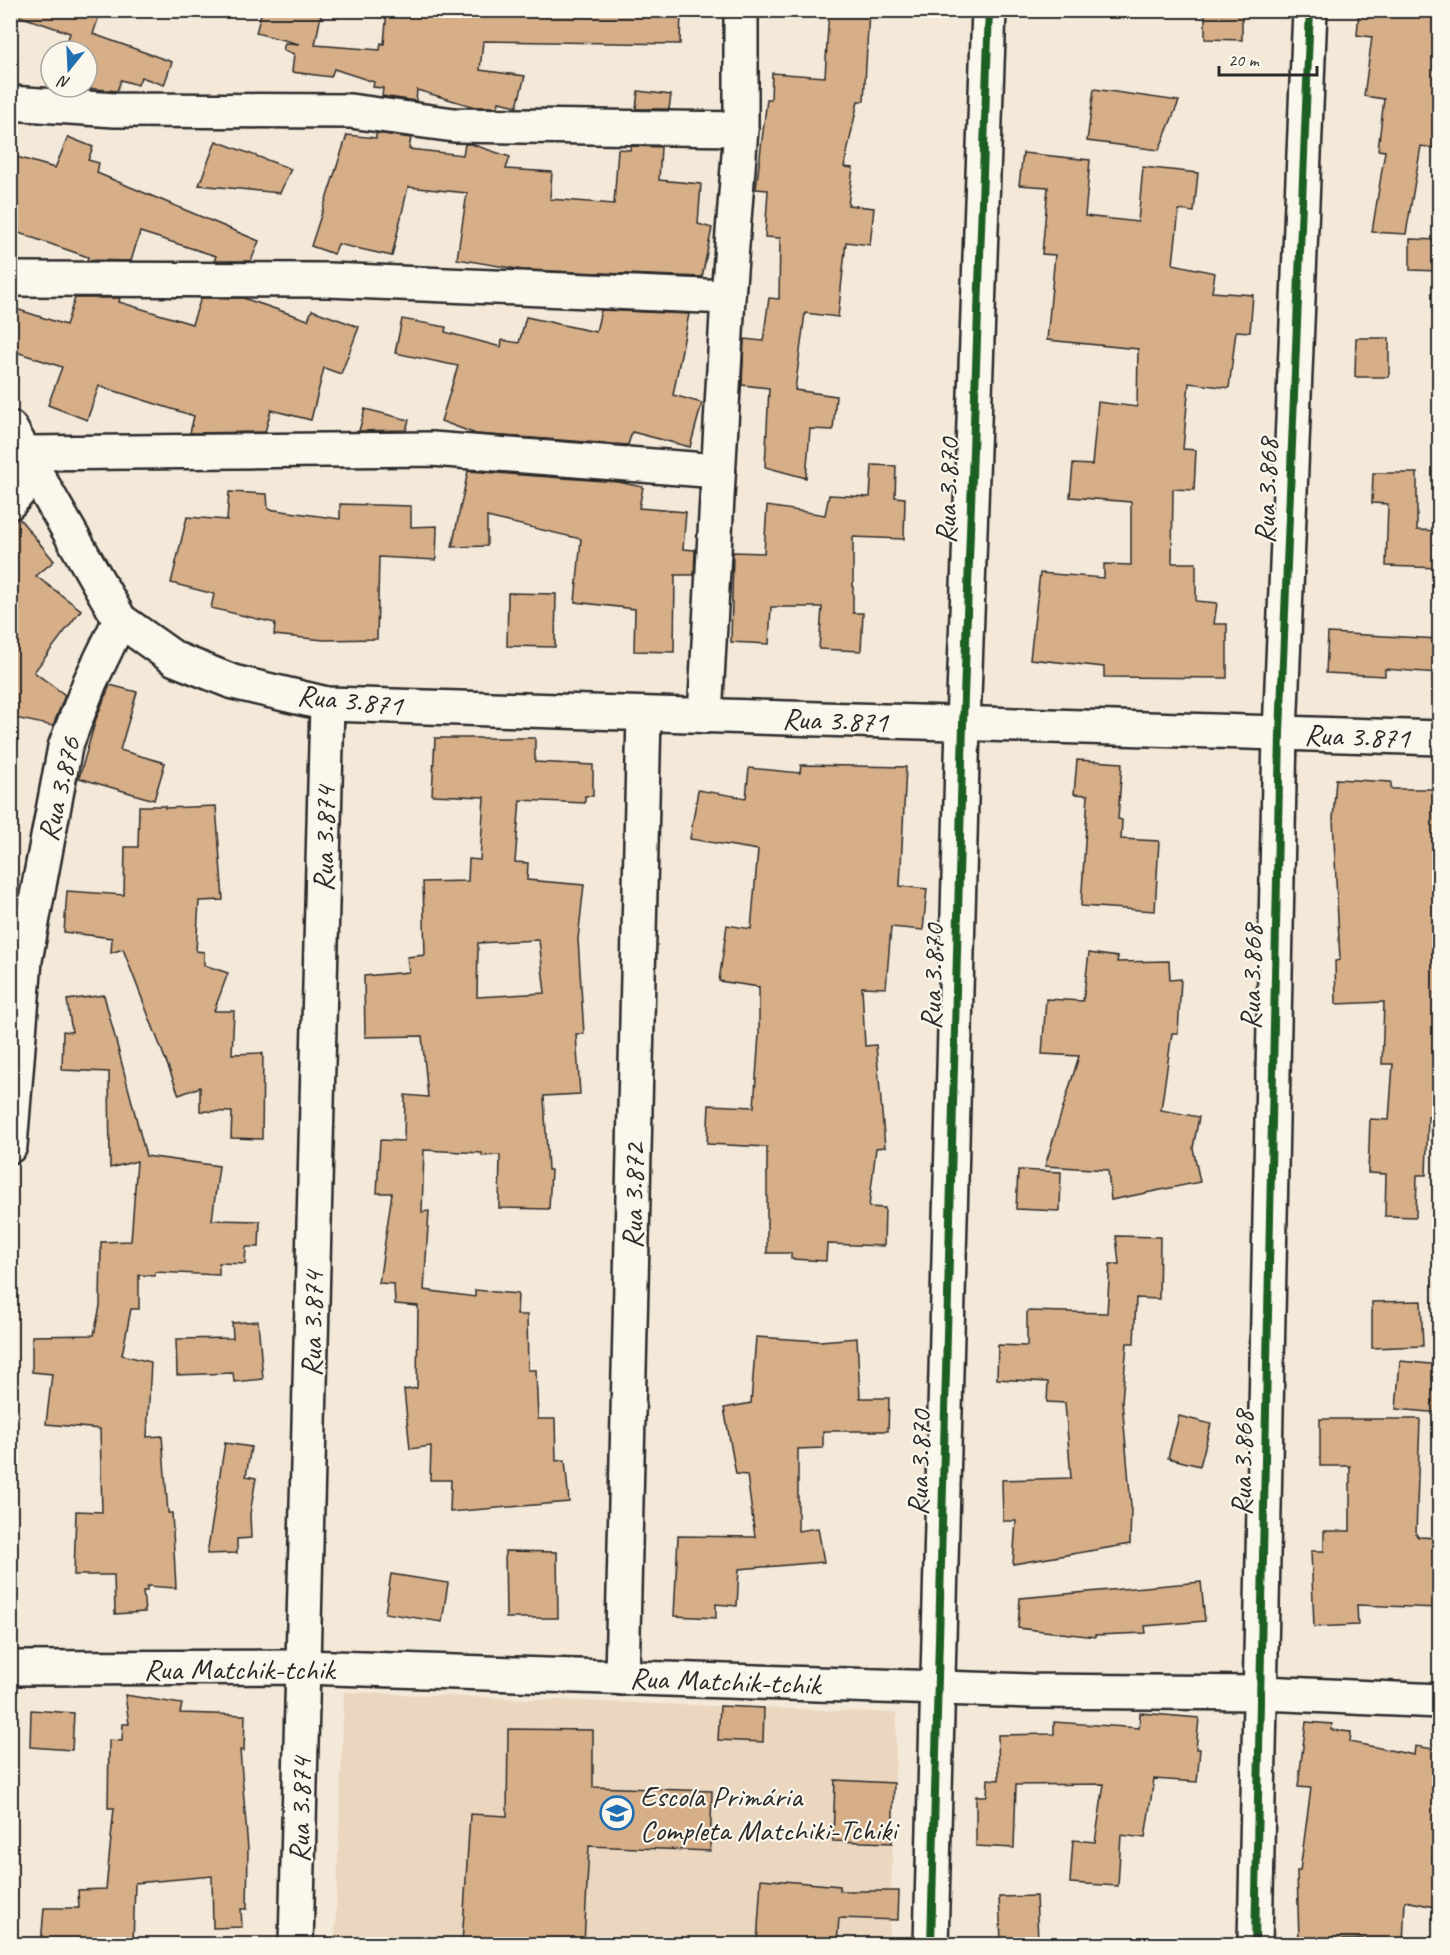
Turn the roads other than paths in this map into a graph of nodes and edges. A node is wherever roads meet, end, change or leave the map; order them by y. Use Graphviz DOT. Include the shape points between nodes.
graph roads {
  1 [pos="741,10"];
  2 [pos="989,10"];
  3 [pos="1310,10"];
  4 [pos="10,103"];
  5 [pos="741,129"];
  6 [pos="10,279"];
  7 [pos="728,297"];
  8 [pos="24,452"];
  9 [pos="718,471"];
  10 [pos="10,502"];
  11 [pos="120,620"];
  12 [pos="327,704"];
  13 [pos="644,714"];
  14 [pos="705,716"];
  15 [pos="963,724"];
  16 [pos="1280,733"];
  17 [pos="1440,738"];
  18 [pos="18,962"];
  19 [pos="10,1146"];
  20 [pos="303,1667"];
  21 [pos="10,1668"];
  22 [pos="622,1678"];
  23 [pos="938,1688"];
  24 [pos="1262,1693"];
  25 [pos="1440,1701"];
  26 [pos="297,1944"];
  27 [pos="931,1944"];
  28 [pos="1255,1944"];
  1 -- 5 [label="street"];
  2 -- 15 [label="street, Rua 3.870"];
  3 -- 16 [label="street, Rua 3.868"];
  4 -- 5 [label="street" via="115,110 350,111 454,125"];
  5 -- 7 [label="street"];
  6 -- 7 [label="street" via="328,280"];
  7 -- 9 [label="street"];
  8 -- 9 [label="street" via="432,449"];
  8 -- 10 [label="street"];
  8 -- 11 [label="street"];
  9 -- 14 [label="street"];
  11 -- 12 [label="street, Rua 3.871" via="174,659 233,682"];
  11 -- 18 [label="street, Rua 3.876" via="65,747"];
  12 -- 13 [label="street, Rua 3.871"];
  12 -- 20 [label="street, Rua 3.874"];
  13 -- 14 [label="street, Rua 3.871"];
  13 -- 22 [label="street, Rua 3.872"];
  14 -- 15 [label="street, Rua 3.871"];
  15 -- 16 [label="street, Rua 3.871"];
  15 -- 23 [label="street, Rua 3.870"];
  16 -- 17 [label="street, Rua 3.871"];
  16 -- 24 [label="street, Rua 3.868"];
  18 -- 19 [label="street, Rua 3.876"];
  20 -- 21 [label="street, Rua Matchik-tchik"];
  20 -- 22 [label="street, Rua Matchik-tchik"];
  20 -- 26 [label="street, Rua 3.874"];
  22 -- 23 [label="street, Rua Matchik-tchik"];
  23 -- 24 [label="street, Rua Matchik-tchik"];
  23 -- 27 [label="street, Rua 3.870"];
  24 -- 25 [label="street, Rua Matchik-tchik"];
  24 -- 28 [label="street, Rua 3.868"];
}
